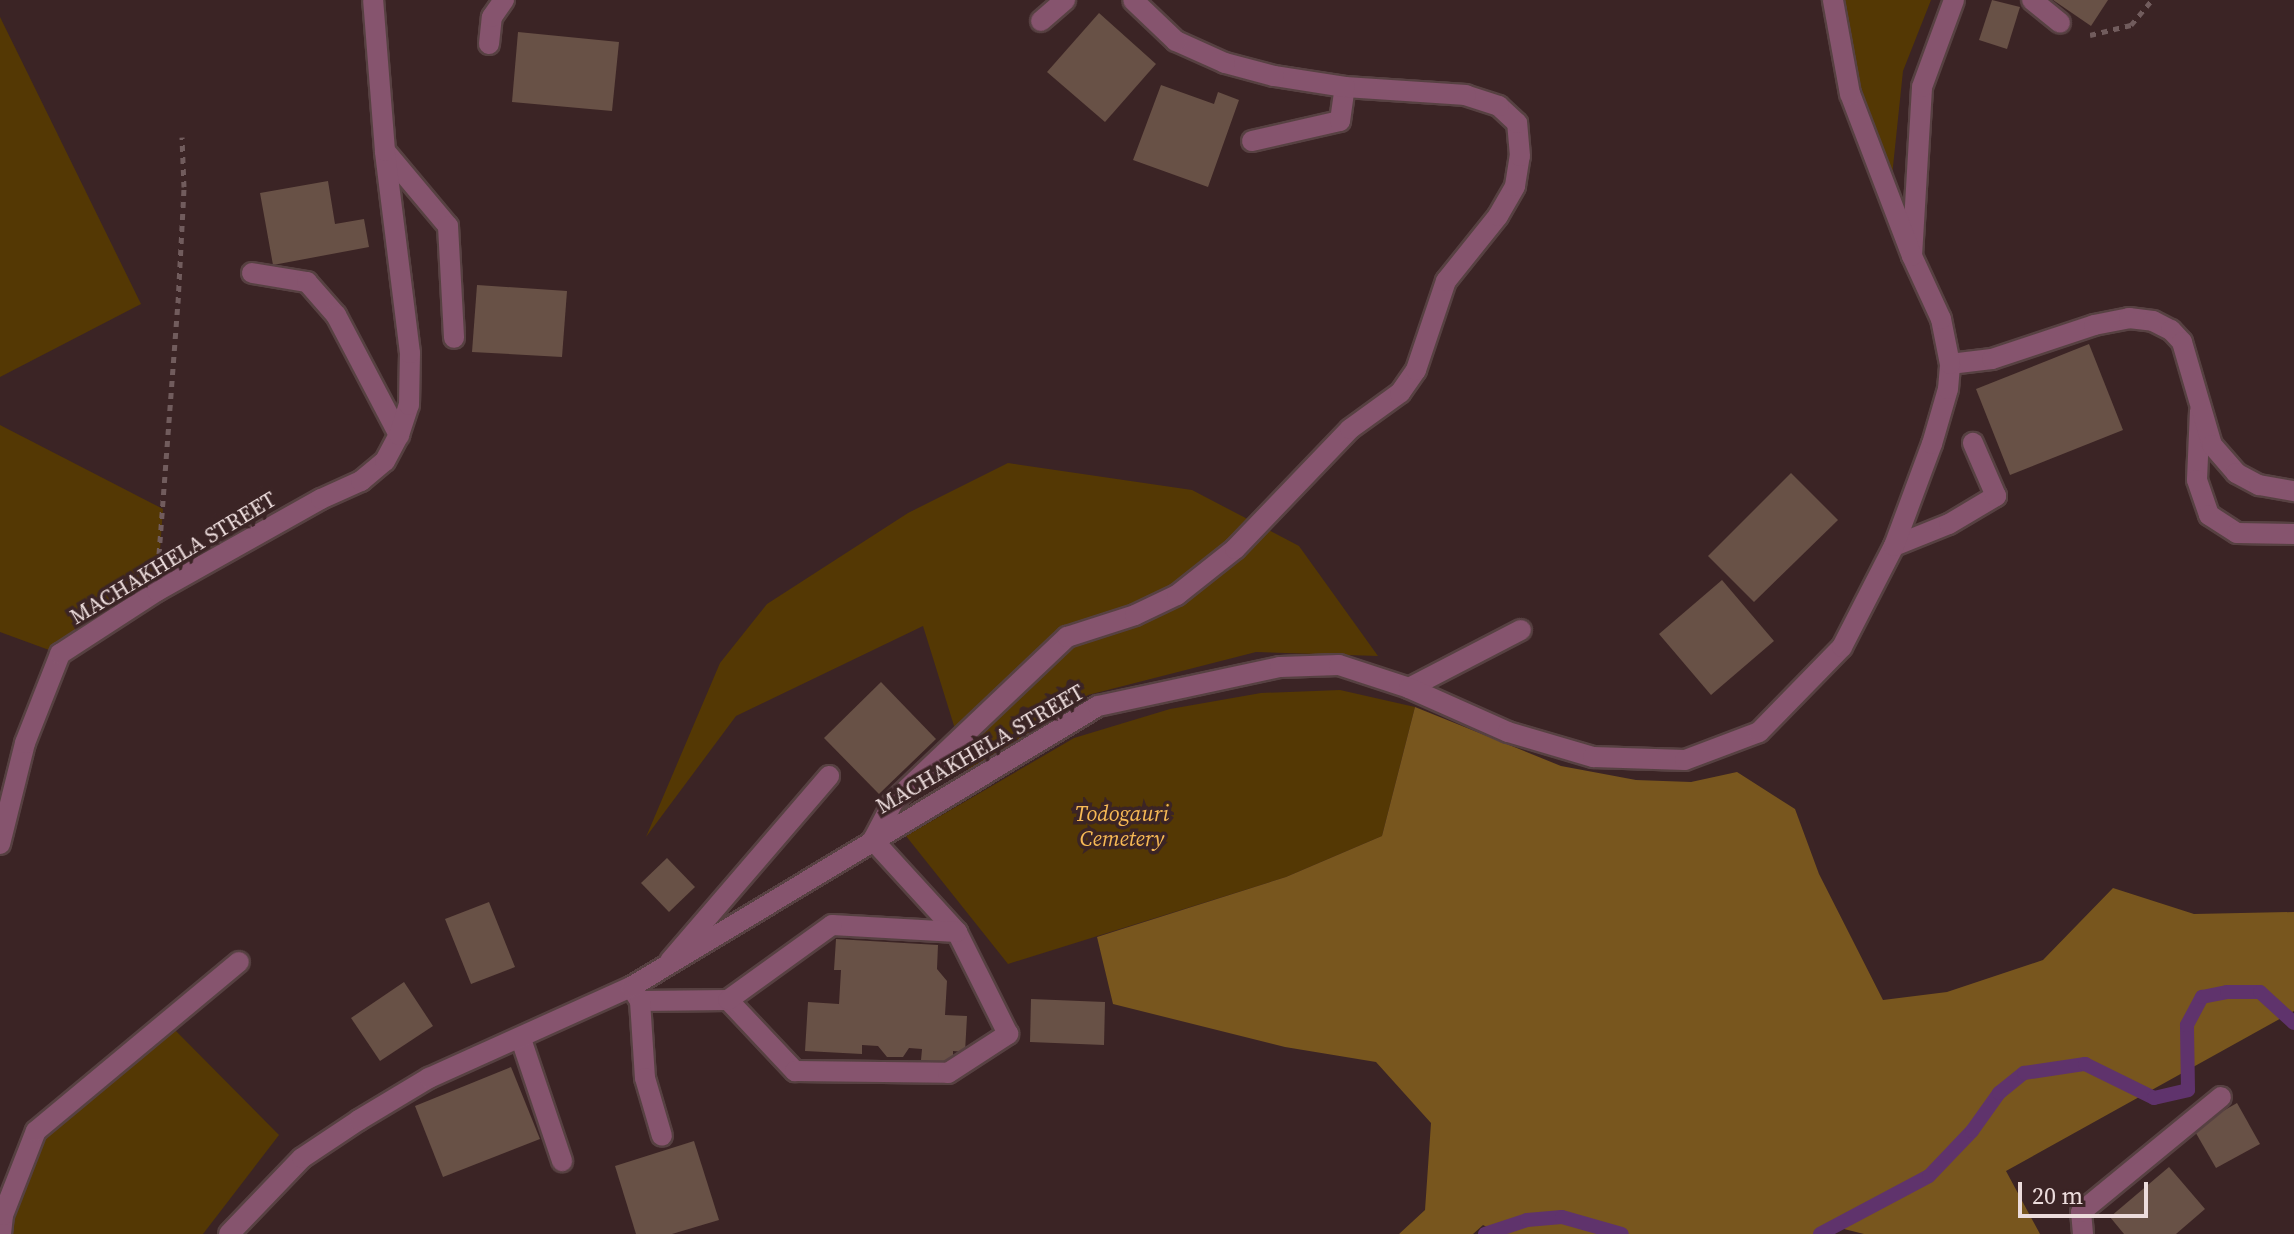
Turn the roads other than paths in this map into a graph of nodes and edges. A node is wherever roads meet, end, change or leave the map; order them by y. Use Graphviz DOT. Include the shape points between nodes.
graph roads {
  1 [pos="373,0"];
  2 [pos="504,0"];
  3 [pos="1065,0"];
  4 [pos="1133,0"];
  5 [pos="1833,0"];
  6 [pos="1954,0"];
  7 [pos="2032,0"];
  8 [pos="1041,21"];
  9 [pos="2060,23"];
  10 [pos="489,44"];
  11 [pos="1345,87"];
  12 [pos="1252,141"];
  13 [pos="385,151"];
  14 [pos="1912,256"];
  15 [pos="252,273"];
  16 [pos="454,338"];
  17 [pos="1950,364"];
  18 [pos="2200,405"];
  19 [pos="399,435"];
  20 [pos="1973,443"];
  21 [pos="2294,491"];
  22 [pos="2294,534"];
  23 [pos="1894,546"];
  24 [pos="1521,630"];
  25 [pos="1409,688"];
  26 [pos="829,776"];
  27 [pos="873,840"];
  28 [pos="0,844"];
  29 [pos="957,932"];
  30 [pos="239,962"];
  31 [pos="664,968"];
  32 [pos="635,994"];
  33 [pos="728,1000"];
  34 [pos="521,1039"];
  35 [pos="2221,1097"];
  36 [pos="662,1136"];
  37 [pos="562,1161"];
  38 [pos="1,1234"];
  39 [pos="229,1234"];
  40 [pos="2083,1234"];
  1 -- 13 [label="street"];
  2 -- 10 [label="street" via="492,17"];
  3 -- 8 [label="street"];
  4 -- 11 [label="street" via="1176,41 1225,63"];
  5 -- 14 [label="street, MACHAKHELA STREET" via="1850,94"];
  6 -- 14 [label="street" via="1922,87"];
  7 -- 9 [label="street"];
  11 -- 12 [label="street" via="1340,121"];
  11 -- 27 [label="street" via="1466,95 1499,106 1517,123 1520,156 1515,186 1446,281 1416,370 1400,393 1350,429 1235,549 1177,595 1067,637 893,802"];
  13 -- 16 [label="street" via="448,226"];
  13 -- 19 [label="street" via="410,353 409,405"];
  14 -- 17 [label="street, MACHAKHELA STREET" via="1941,319"];
  15 -- 19 [label="street" via="307,282 336,315"];
  17 -- 18 [label="street" via="1992,359 2094,325 2129,318 2153,321 2182,342"];
  17 -- 23 [label="street, MACHAKHELA STREET" via="1943,412"];
  18 -- 21 [label="street" via="2212,445 2236,473 2259,485"];
  18 -- 22 [label="street" via="2197,480 2209,515 2237,533"];
  19 -- 28 [label="street, MACHAKHELA STREET" via="385,461 361,481 157,591 60,654 25,743"];
  20 -- 23 [label="street" via="1996,496 1949,524"];
  23 -- 25 [label="street, MACHAKHELA STREET" via="1842,647 1759,732 1685,760 1593,757 1508,732"];
  24 -- 25 [label="street"];
  25 -- 27 [label="street, MACHAKHELA STREET" via="1339,665 1280,667 1098,706"];
  26 -- 31 [label="street"];
  27 -- 29 [label="street"];
  27 -- 31 [label="street, MACHAKHELA STREET"];
  29 -- 33 [label="street" via="832,925"];
  29 -- 33 [label="street" via="1008,1034 948,1073 795,1071"];
  30 -- 38 [label="street" via="36,1131 3,1215"];
  31 -- 32 [label="street, MACHAKHELA STREET"];
  32 -- 33 [label="street"];
  32 -- 34 [label="street, MACHAKHELA STREET"];
  32 -- 36 [label="street" via="645,1078"];
  34 -- 37 [label="street"];
  34 -- 39 [label="street, MACHAKHELA STREET" via="429,1078 302,1158"];
  35 -- 40 [label="street" via="2081,1212"];
}
